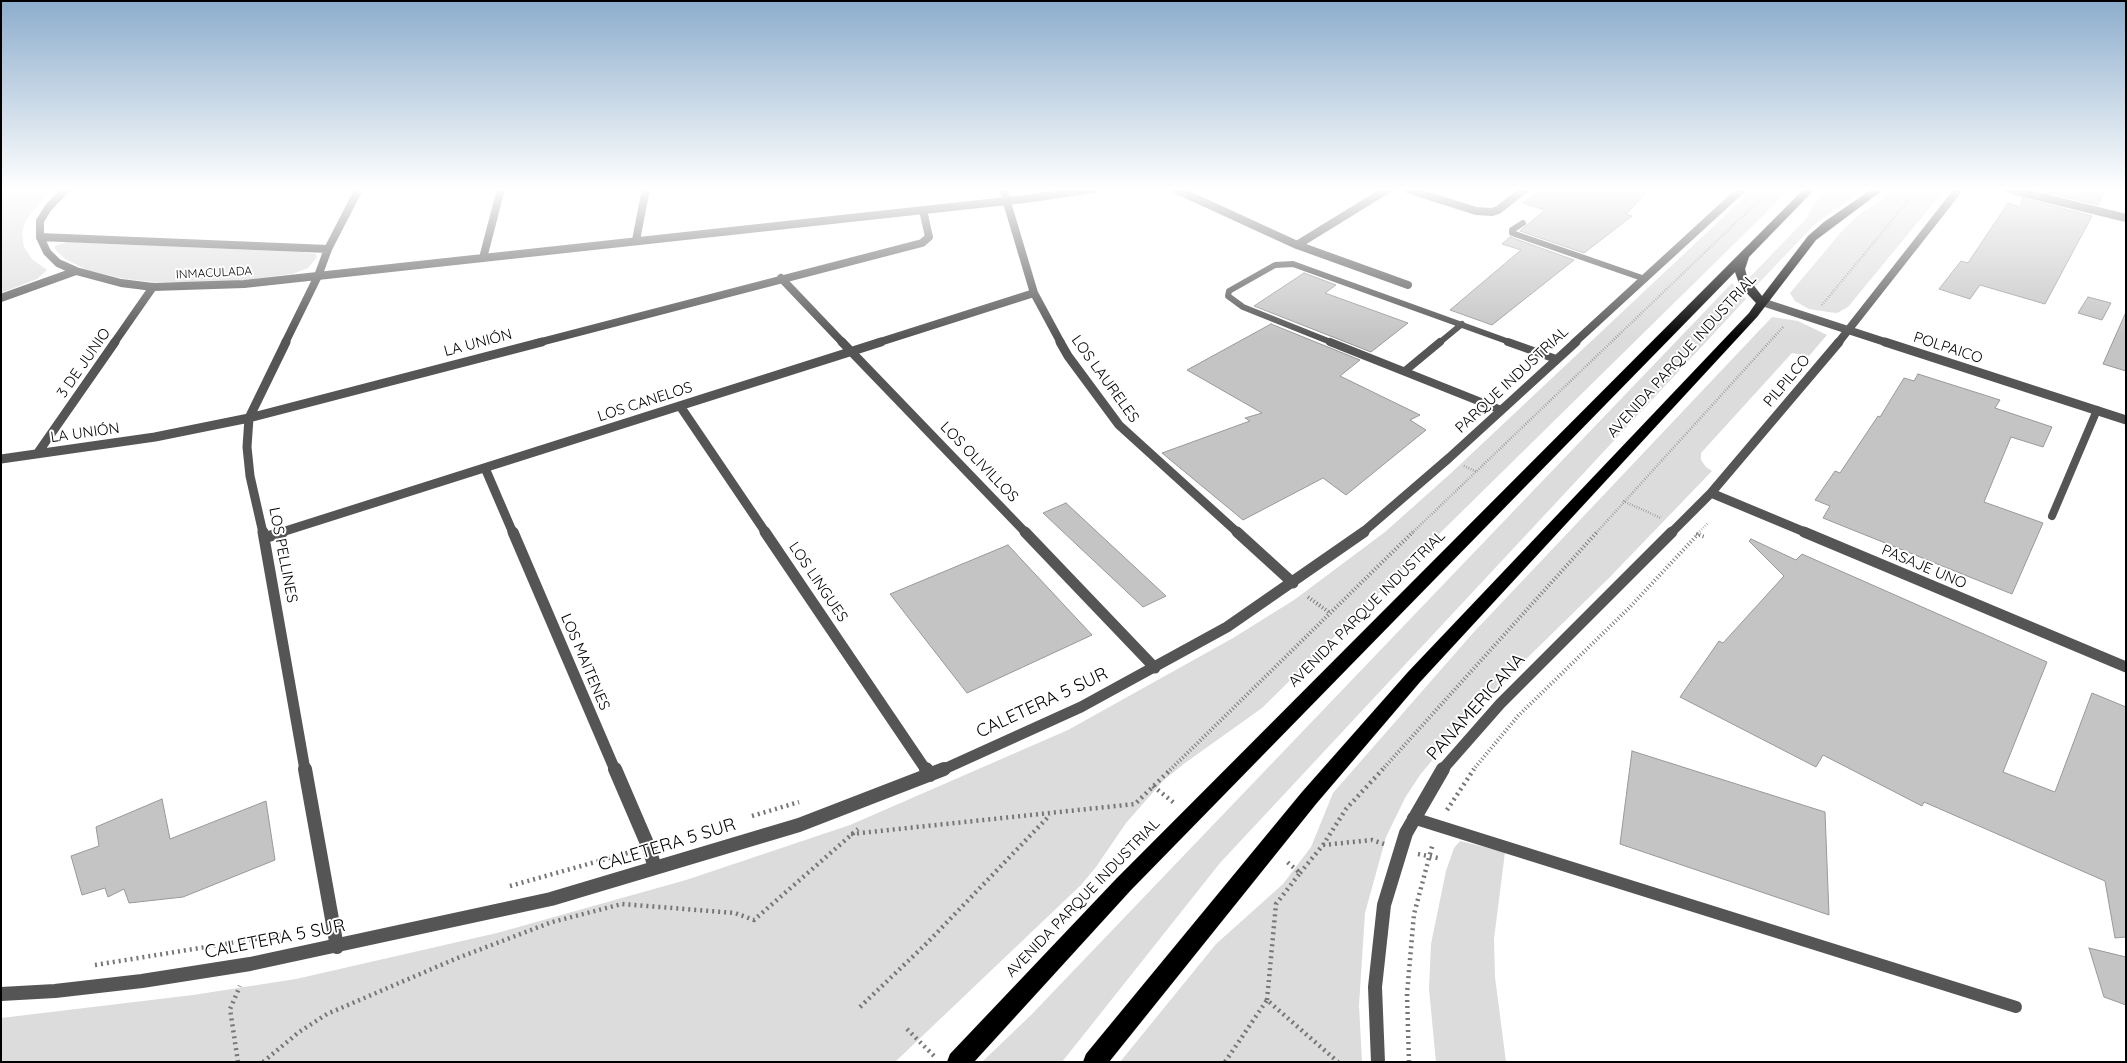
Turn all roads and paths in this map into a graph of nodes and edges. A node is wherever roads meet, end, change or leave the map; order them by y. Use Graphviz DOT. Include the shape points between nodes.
graph roads {
  1 [pos="40,239"];
  2 [pos="79,239"];
  3 [pos="333,239"];
  4 [pos="488,239"];
  5 [pos="649,239"];
  6 [pos="928,239"];
  7 [pos="1019,239"];
  8 [pos="1283,239"];
  9 [pos="1307,239"];
  10 [pos="1528,239"];
  11 [pos="1689,239"];
  12 [pos="1719,239"];
  13 [pos="1761,239"];
  14 [pos="1812,239"];
  15 [pos="1877,239"];
  16 [pos="1920,239"];
  17 [pos="636,240"];
  18 [pos="1297,245"];
  19 [pos="328,249"];
  20 [pos="1744,256"];
  21 [pos="483,258"];
  22 [pos="76,271"];
  23 [pos="318,276"];
  24 [pos="781,278"];
  25 [pos="1645,279"];
  26 [pos="1408,285"];
  27 [pos="153,287"];
  28 [pos="1034,293"];
  29 [pos="1,298"];
  30 [pos="1762,302"];
  31 [pos="1860,316"];
  32 [pos="1462,324"];
  33 [pos="1784,325"];
  34 [pos="1848,330"];
  35 [pos="852,351"];
  36 [pos="1556,359"];
  37 [pos="1405,371"];
  38 [pos="680,406"];
  39 [pos="1501,410"];
  40 [pos="2097,410"];
  41 [pos="249,418"];
  42 [pos="2126,420"];
  43 [pos="37,454"];
  44 [pos="1,460"];
  45 [pos="485,468"];
  46 [pos="1711,493"];
  47 [pos="1729,500"];
  48 [pos="2052,516"];
  49 [pos="264,538"];
  50 [pos="1624,580"];
  51 [pos="1294,583"];
  52 [pos="1308,597"];
  53 [pos="1330,613"];
  54 [pos="2126,667"];
  55 [pos="1155,668"];
  56 [pos="930,775"];
  57 [pos="1153,786"];
  58 [pos="808,799"];
  59 [pos="1051,814"];
  60 [pos="1191,817"];
  61 [pos="1413,818"];
  62 [pos="743,819"];
  63 [pos="1439,826"];
  64 [pos="858,829"];
  65 [pos="851,834"];
  66 [pos="1270,847"];
  67 [pos="649,848"];
  68 [pos="655,868"];
  69 [pos="1300,872"];
  70 [pos="508,886"];
  71 [pos="295,932"];
  72 [pos="337,947"];
  73 [pos="89,966"];
  74 [pos="240,986"];
  75 [pos="1,994"];
  76 [pos="1267,1000"];
  77 [pos="2016,1006"];
  78 [pos="860,1007"];
  79 [pos="906,1029"];
  80 [pos="238,1062"];
  81 [pos="263,1062"];
  82 [pos="940,1062"];
  83 [pos="958,1062"];
  84 [pos="1094,1062"];
  85 [pos="1225,1062"];
  86 [pos="1338,1062"];
  87 [pos="1378,1062"];
  88 [pos="1409,1062"];
  1 -- 22 [label="street, INMACULADA" via="52,258"];
  2 -- 19 [label="street, INMACULADA"];
  3 -- 19 [label="street, LOS PELLINES"];
  4 -- 21 [label="street"];
  5 -- 17 [label="street, INMACULADA"];
  6 -- 24 [label="street, LA UNIÓN"];
  7 -- 28 [label="street, LOS LAURELES"];
  8 -- 18 [label="street"];
  9 -- 18 [label="street"];
  10 -- 25 [label="lane"];
  11 -- 25 [label="street, PARQUE INDUSTRIAL"];
  12 -- 53 [label="path"];
  13 -- 20 [label="highway, AVENIDA PARQUE INDUSTRIAL"];
  14 -- 30 [label="highway, AVENIDA PARQUE INDUSTRIAL"];
  15 -- 31 [label="path" via="1822,305"];
  16 -- 31 [label="street, PILPILCO"];
  17 -- 21 [label="street, INMACULADA"];
  18 -- 26 [label="street"];
  19 -- 23 [label="street, LOS PELLINES"];
  20 -- 30 [label="highway" via="1740,262 1741,277"];
  20 -- 60 [label="highway, AVENIDA PARQUE INDUSTRIAL"];
  21 -- 23 [label="street, INMACULADA"];
  22 -- 27 [label="street, INMACULADA" via="120,283"];
  22 -- 29 [label="street"];
  23 -- 27 [label="street, INMACULADA" via="244,284"];
  23 -- 41 [label="street, LOS PELLINES"];
  24 -- 35 [label="street, LOS OLIVILLOS"];
  24 -- 41 [label="street, LA UNIÓN"];
  25 -- 36 [label="street, PARQUE INDUSTRIAL"];
  27 -- 43 [label="street, 3 DE JUNIO"];
  28 -- 35 [label="street, LOS CANELOS"];
  28 -- 51 [label="street, LOS LAURELES" via="1068,356 1119,425"];
  30 -- 34 [label="street, POLPAICO"];
  30 -- 66 [label="highway, AVENIDA PARQUE INDUSTRIAL" via="1414,677"];
  31 -- 34 [label="street, PILPILCO"];
  32 -- 36 [label="lane"];
  32 -- 37 [label="lane"];
  32 -- 37 [label="lane" via="1293,264 1275,265 1229,291 1228,296 1243,307"];
  33 -- 69 [label="path" via="1346,809 1323,845"];
  34 -- 40 [label="street, POLPAICO"];
  34 -- 46 [label="street, PILPILCO"];
  35 -- 38 [label="street, LOS CANELOS"];
  35 -- 55 [label="street, LOS OLIVILLOS"];
  36 -- 39 [label="street, PARQUE INDUSTRIAL"];
  37 -- 39 [label="lane"];
  38 -- 45 [label="street, LOS CANELOS"];
  38 -- 56 [label="street, LOS LINGUES"];
  39 -- 51 [label="street, PARQUE INDUSTRIAL" via="1368,530"];
  40 -- 42 [label="street, POLPAICO"];
  40 -- 48 [label="lane"];
  41 -- 43 [label="street, LA UNIÓN" via="155,437"];
  41 -- 49 [label="street, LOS PELLINES" via="250,476"];
  43 -- 44 [label="street, LA UNIÓN"];
  45 -- 49 [label="street, LOS CANELOS"];
  45 -- 67 [label="street, LOS MAITENES"];
  46 -- 47 [label="street, PASAJE UNO"];
  46 -- 50 [label="street, PILPILCO"];
  47 -- 54 [label="street, PASAJE UNO"];
  47 -- 63 [label="path" via="1629,608 1518,716 1477,764 1452,800"];
  49 -- 72 [label="street, LOS PELLINES"];
  50 -- 61 [label="street, PANAMERICANA" via="1475,730 1442,770"];
  51 -- 55 [label="street, CALETERA 5 SUR" via="1227,627"];
  52 -- 53 [label="path"];
  53 -- 57 [label="path"];
  55 -- 56 [label="street, CALETERA 5 SUR" via="1081,707"];
  56 -- 68 [label="street, CALETERA 5 SUR" via="799,825"];
  57 -- 59 [label="path" via="1134,804"];
  57 -- 60 [label="path"];
  58 -- 62 [label="path"];
  59 -- 65 [label="path"];
  59 -- 78 [label="path" via="927,943"];
  60 -- 83 [label="highway, AVENIDA PARQUE INDUSTRIAL"];
  61 -- 63 [label="lane"];
  61 -- 87 [label="street, PANAMERICANA" via="1391,876 1379,932 1375,987"];
  63 -- 77 [label="lane"];
  63 -- 88 [label="path" via="1427,856 1414,914 1407,994"];
  64 -- 65 [label="path"];
  65 -- 81 [label="path" via="754,920 735,913 622,904 552,922 327,1014"];
  66 -- 69 [label="path"];
  66 -- 84 [label="highway, AVENIDA PARQUE INDUSTRIAL"];
  67 -- 68 [label="street, LOS MAITENES"];
  67 -- 70 [label="path"];
  68 -- 72 [label="street, CALETERA 5 SUR" via="551,899"];
  69 -- 76 [label="path" via="1276,904"];
  71 -- 73 [label="path"];
  72 -- 75 [label="street, CALETERA 5 SUR" via="168,978"];
  74 -- 80 [label="path" via="230,1009"];
  76 -- 85 [label="path"];
  76 -- 86 [label="path"];
  79 -- 82 [label="path"];
}
